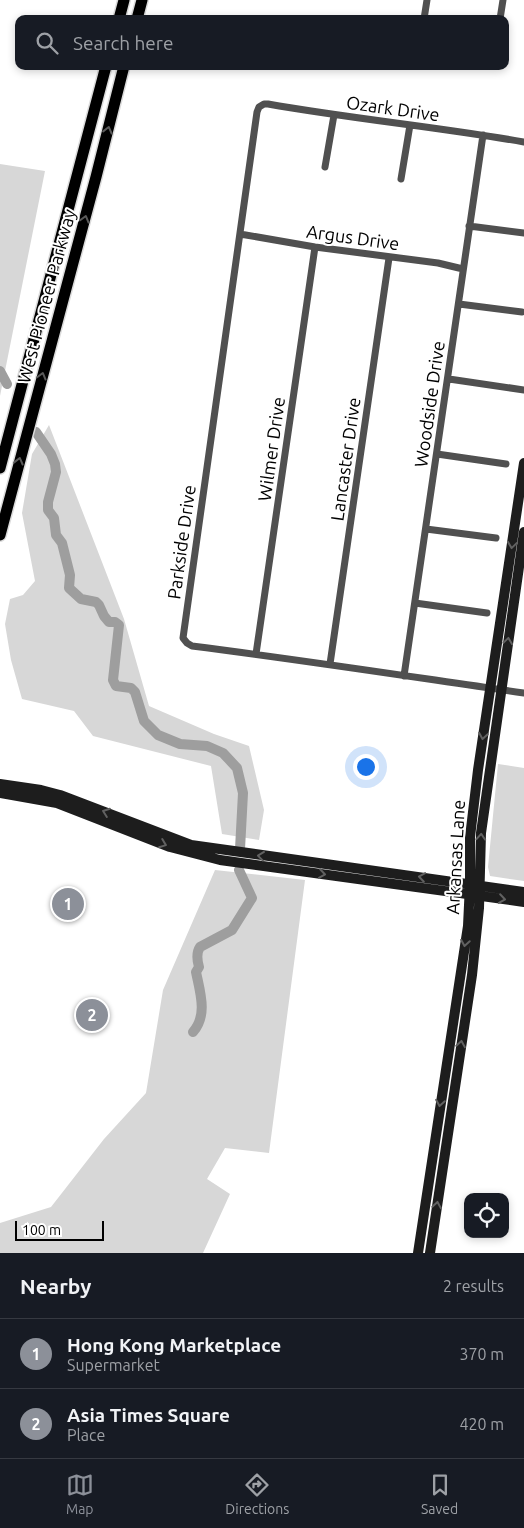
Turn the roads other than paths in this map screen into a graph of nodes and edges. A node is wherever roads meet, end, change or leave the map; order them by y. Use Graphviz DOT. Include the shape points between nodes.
graph roads {
  1 [pos="124,0"];
  2 [pos="142,0"];
  3 [pos="427,0"];
  4 [pos="503,0"];
  5 [pos="120,15"];
  6 [pos="138,15"];
  7 [pos="425,15"];
  8 [pos="501,15"];
  9 [pos="105,70"];
  10 [pos="123,70"];
  11 [pos="259,107"];
  12 [pos="334,115"];
  13 [pos="410,125"];
  14 [pos="483,135"];
  15 [pos="524,142"];
  16 [pos="325,167"];
  17 [pos="402,179"];
  18 [pos="469,226"];
  19 [pos="524,232"];
  20 [pos="240,234"];
  21 [pos="315,247"];
  22 [pos="389,258"];
  23 [pos="463,268"];
  24 [pos="458,304"];
  25 [pos="522,312"];
  26 [pos="448,379"];
  27 [pos="524,390"];
  28 [pos="437,454"];
  29 [pos="524,462"];
  30 [pos="506,464"];
  31 [pos="0,468"];
  32 [pos="426,528"];
  33 [pos="524,532"];
  34 [pos="0,535"];
  35 [pos="496,538"];
  36 [pos="415,603"];
  37 [pos="486,614"];
  38 [pos="256,654"];
  39 [pos="330,664"];
  40 [pos="404,676"];
  41 [pos="496,689"];
  42 [pos="524,693"];
  43 [pos="0,784"];
  44 [pos="0,793"];
  45 [pos="475,890"];
  46 [pos="524,892"];
  47 [pos="524,902"];
  48 [pos="418,1253"];
  49 [pos="430,1253"];
  1 -- 5 [label="main road"];
  2 -- 6 [label="main road"];
  3 -- 7 [label="street"];
  4 -- 8 [label="street"];
  9 -- 31 [label="main road, West Pioneer Parkway"];
  34 -- 10 [label="main road, West Pioneer Parkway, one-way"];
  11 -- 12 [label="street, Ozark Drive" via="268,104"];
  11 -- 20 [label="street, Parkside Drive"];
  12 -- 13 [label="street, Ozark Drive"];
  12 -- 16 [label="street"];
  13 -- 14 [label="street, Ozark Drive"];
  13 -- 17 [label="street"];
  14 -- 15 [label="street, Ozark Drive"];
  14 -- 18 [label="street, Woodside Drive"];
  18 -- 19 [label="street"];
  18 -- 23 [label="street, Woodside Drive"];
  20 -- 21 [label="street, Argus Drive"];
  20 -- 38 [label="street, Parkside Drive" via="183,638 192,646"];
  21 -- 22 [label="street, Argus Drive"];
  21 -- 38 [label="street, Wilmer Drive"];
  22 -- 23 [label="street, Argus Drive"];
  22 -- 39 [label="street, Lancaster Drive"];
  23 -- 24 [label="street, Woodside Drive"];
  24 -- 25 [label="street"];
  24 -- 26 [label="street, Woodside Drive"];
  26 -- 27 [label="street"];
  26 -- 28 [label="street, Woodside Drive"];
  28 -- 30 [label="street"];
  28 -- 32 [label="street, Woodside Drive"];
  29 -- 41 [label="main road, Arkansas Lane, one-way"];
  32 -- 35 [label="street"];
  32 -- 36 [label="street, Woodside Drive"];
  41 -- 33 [label="main road, Arkansas Lane, one-way"];
  36 -- 37 [label="street"];
  36 -- 40 [label="street, Woodside Drive"];
  38 -- 39 [label="street, Parkside Drive"];
  39 -- 40 [label="street, Parkside Drive"];
  40 -- 41 [label="street, Parkside Drive"];
  41 -- 42 [label="street, Parkside Drive"];
  41 -- 45 [label="main road, Arkansas Lane" via="478,770 471,832"];
  45 -- 43 [label="main road, one-way" via="191,845 60,795"];
  44 -- 45 [label="main road, one-way" via="57,802 200,856"];
  45 -- 46 [label="main road"];
  45 -- 47 [label="main road, one-way"];
  45 -- 48 [label="main road, Arkansas Lane, one-way"];
  49 -- 45 [label="main road, Arkansas Lane, one-way" via="478,928"];
}
